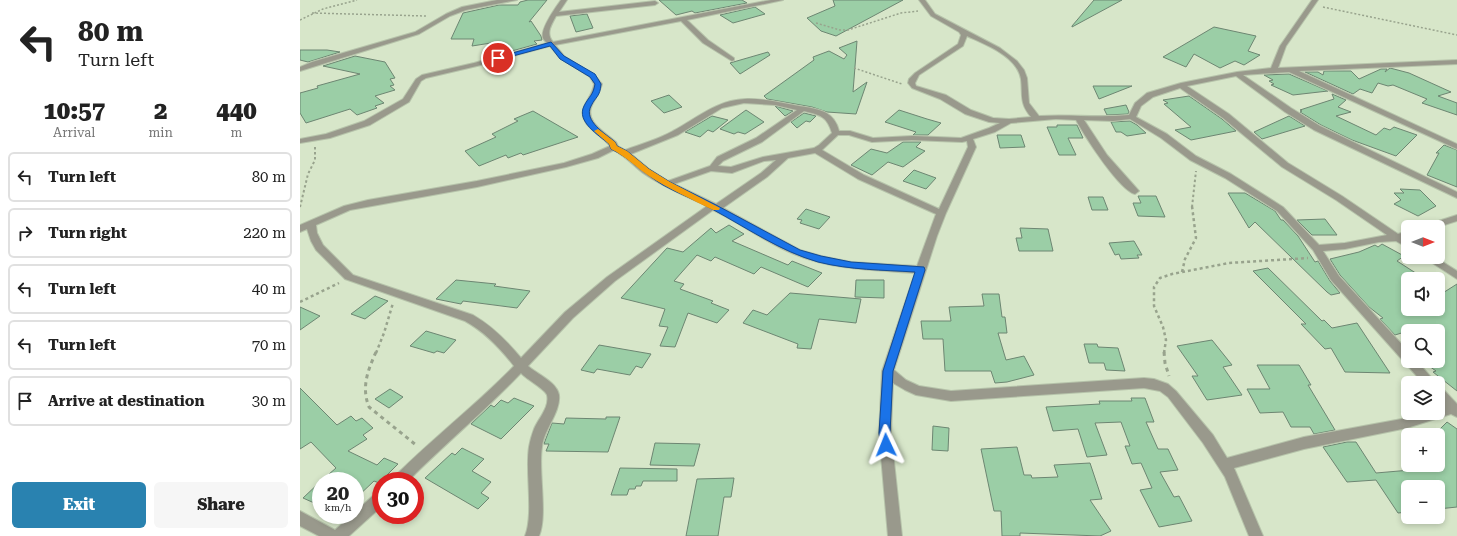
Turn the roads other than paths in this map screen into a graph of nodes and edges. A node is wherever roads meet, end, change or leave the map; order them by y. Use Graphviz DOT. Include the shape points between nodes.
graph roads {
  1 [pos="514,0"];
  2 [pos="564,0"];
  3 [pos="780,0"];
  4 [pos="922,0"];
  5 [pos="1314,2"];
  6 [pos="655,3"];
  7 [pos="554,14"];
  8 [pos="684,19"];
  9 [pos="961,31"];
  10 [pos="551,44"];
  11 [pos="732,59"];
  12 [pos="1456,63"];
  13 [pos="300,68"];
  14 [pos="1274,70"];
  15 [pos="1291,70"];
  16 [pos="1237,74"];
  17 [pos="1181,85"];
  18 [pos="804,108"];
  19 [pos="1132,117"];
  20 [pos="1036,118"];
  21 [pos="1079,118"];
  22 [pos="1009,121"];
  23 [pos="836,133"];
  24 [pos="969,138"];
  25 [pos="300,141"];
  26 [pos="614,147"];
  27 [pos="1457,147"];
  28 [pos="816,150"];
  29 [pos="624,152"];
  30 [pos="785,156"];
  31 [pos="712,168"];
  32 [pos="667,184"];
  33 [pos="1135,190"];
  34 [pos="1457,194"];
  35 [pos="715,207"];
  36 [pos="941,212"];
  37 [pos="1457,218"];
  38 [pos="1445,222"];
  39 [pos="311,224"];
  40 [pos="300,229"];
  41 [pos="1401,236"];
  42 [pos="1396,238"];
  43 [pos="1401,241"];
  44 [pos="1317,248"];
  45 [pos="1439,264"];
  46 [pos="920,270"];
  47 [pos="1457,276"];
  48 [pos="1401,351"];
  49 [pos="520,366"];
  50 [pos="1416,368"];
  51 [pos="888,371"];
  52 [pos="1424,376"];
  53 [pos="1445,399"];
  54 [pos="1455,410"];
  55 [pos="1224,464"];
  56 [pos="408,472"];
  57 [pos="372,506"];
  58 [pos="300,518"];
  59 [pos="334,536"];
  60 [pos="339,536"];
  61 [pos="532,536"];
  62 [pos="895,536"];
  63 [pos="1256,536"];
  1 -- 13 [label="street" via="478,5 444,17 418,33"];
  2 -- 7 [label="street"];
  3 -- 8 [label="street"];
  4 -- 9 [label="street" via="930,12"];
  5 -- 14 [label="street" via="1283,46"];
  6 -- 7 [label="street"];
  7 -- 10 [label="street" via="546,32 546,38"];
  8 -- 10 [label="street"];
  8 -- 11 [label="street" via="702,40"];
  9 -- 20 [label="street" via="1002,52 1020,69 1024,78 1024,99"];
  9 -- 22 [label="street" via="964,35 961,45 917,74 911,83 914,87 944,97 978,116"];
  10 -- 25 [label="street" via="424,76 413,86 406,100 393,109 353,128"];
  10 -- 26 [label="street" via="562,58 592,76 598,84 597,94 585,112 587,121"];
  12 -- 15 [label="street"];
  14 -- 15 [label="street"];
  14 -- 16 [label="street"];
  15 -- 27 [label="street"];
  16 -- 17 [label="street"];
  16 -- 34 [label="street" via="1317,128"];
  17 -- 19 [label="street" via="1150,95 1138,104"];
  17 -- 42 [label="street" via="1226,116 1285,165 1339,198"];
  18 -- 23 [label="street" via="828,117 833,122"];
  18 -- 29 [label="street" via="757,101 730,103 708,112 675,133"];
  18 -- 31 [label="street" via="759,140 718,160"];
  19 -- 21 [label="street"];
  19 -- 44 [label="street" via="1280,208"];
  20 -- 21 [label="street"];
  20 -- 22 [label="street"];
  21 -- 33 [label="street" via="1098,152"];
  22 -- 24 [label="street"];
  23 -- 24 [label="street" via="872,140"];
  23 -- 28 [label="street"];
  24 -- 36 [label="street" via="972,147"];
  26 -- 29 [label="street"];
  26 -- 39 [label="street" via="566,165 347,208"];
  28 -- 30 [label="street"];
  28 -- 36 [label="street" via="882,188"];
  29 -- 32 [label="street" via="646,171"];
  30 -- 31 [label="street" via="764,159 732,170"];
  30 -- 35 [label="street" via="764,175"];
  31 -- 32 [label="street"];
  32 -- 35 [label="street"];
  35 -- 46 [label="street" via="797,252 851,265"];
  35 -- 49 [label="street" via="611,279 569,315"];
  36 -- 46 [label="street"];
  37 -- 38 [label="street"];
  39 -- 40 [label="street"];
  39 -- 49 [label="street" via="314,241 349,277 469,318 505,346"];
  41 -- 42 [label="street"];
  42 -- 43 [label="street"];
  42 -- 44 [label="street"];
  44 -- 48 [label="street" via="1335,278"];
  45 -- 47 [label="street"];
  46 -- 51 [label="street"];
  49 -- 56 [label="street" via="498,390"];
  49 -- 61 [label="street" via="548,387 553,394 552,407 540,429 535,448 535,515"];
  50 -- 52 [label="street"];
  51 -- 55 [label="street" via="910,388 924,393 951,396 1154,384 1164,387 1172,394 1208,439"];
  51 -- 62 [label="street" via="884,433"];
  53 -- 54 [label="street"];
  54 -- 55 [label="street" via="1406,423 1304,443"];
  55 -- 63 [label="street"];
  57 -- 60 [label="street"];
  58 -- 59 [label="street"];
}
